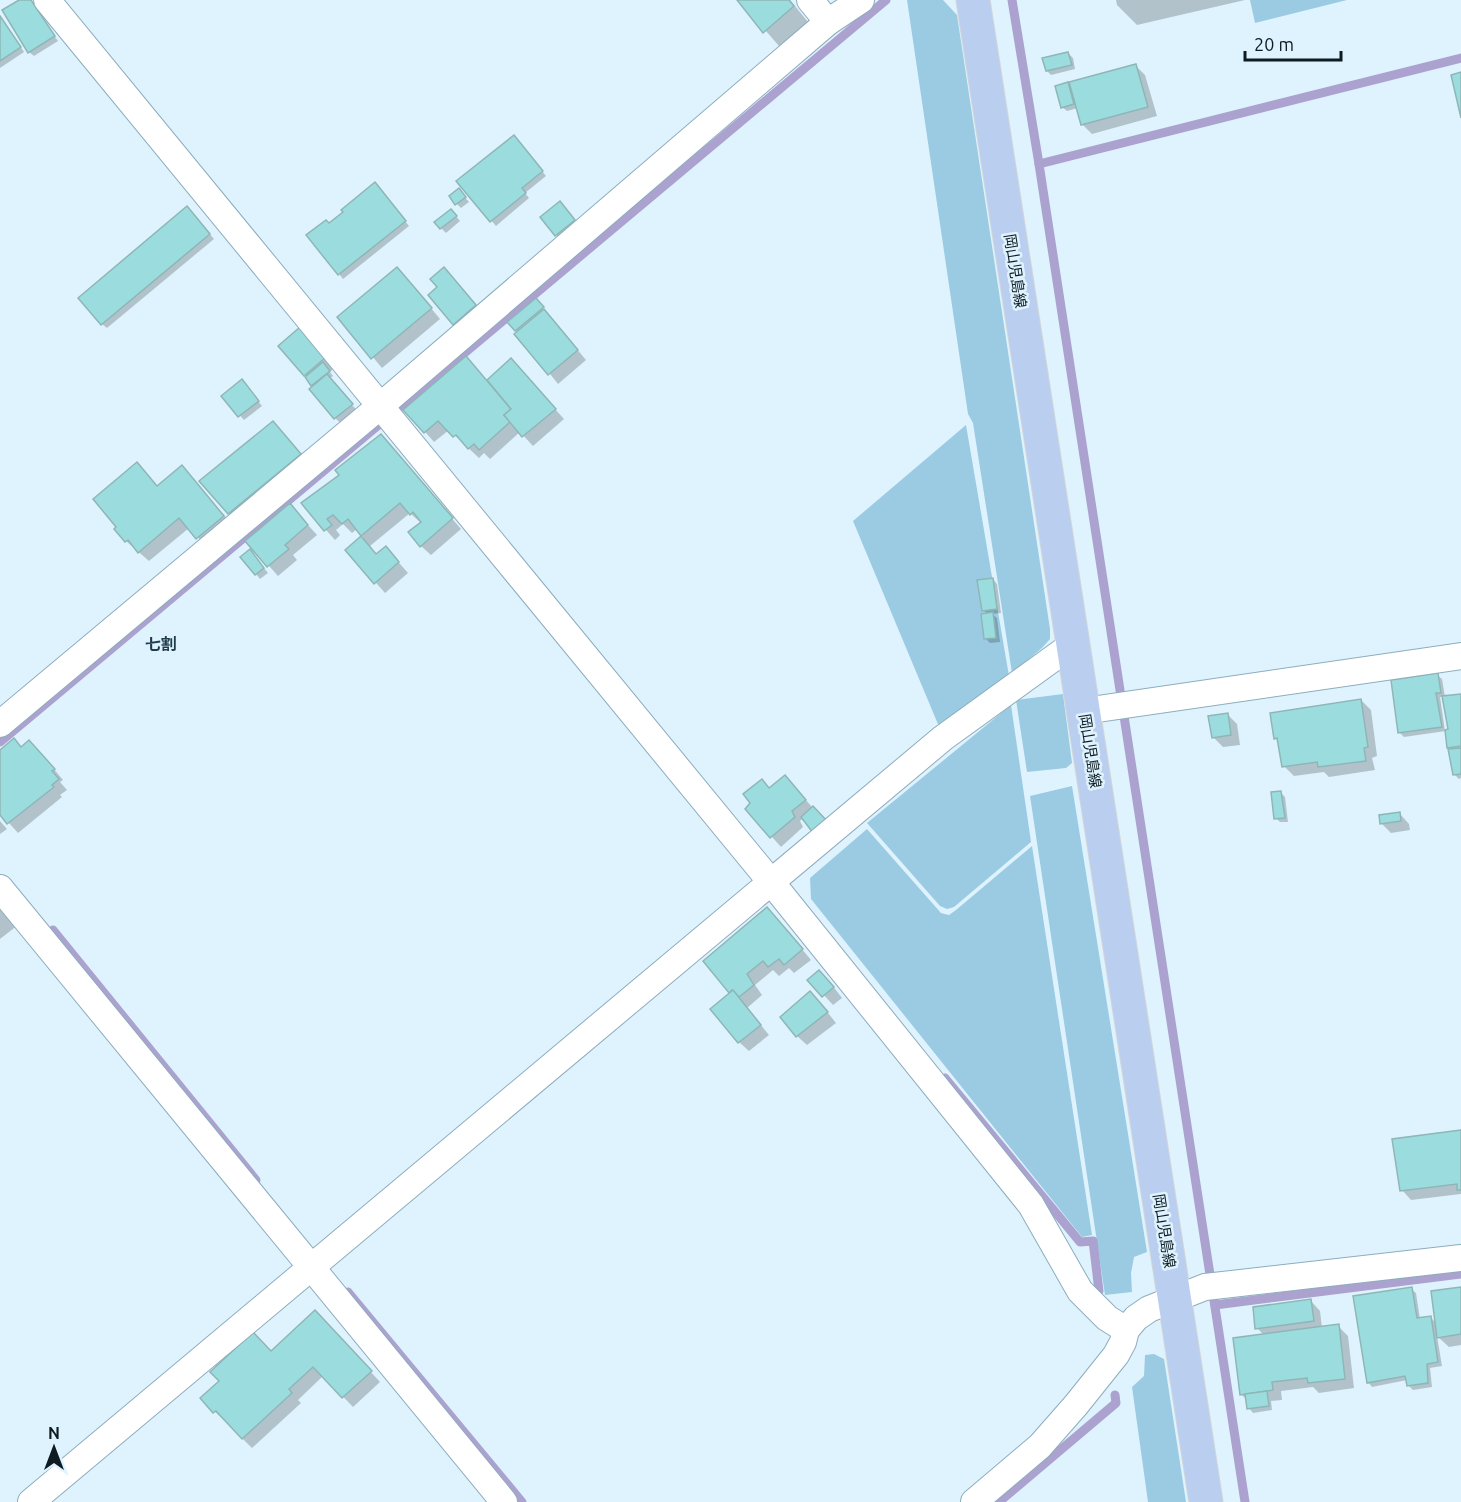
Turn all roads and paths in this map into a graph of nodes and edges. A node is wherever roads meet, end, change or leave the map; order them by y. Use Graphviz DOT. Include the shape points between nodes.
graph roads {
  1 [pos="46,0"];
  2 [pos="810,0"];
  3 [pos="861,0"];
  4 [pos="973,0"];
  5 [pos="828,22"];
  6 [pos="387,407"];
  7 [pos="1073,644"];
  8 [pos="1461,656"];
  9 [pos="1109,708"];
  10 [pos="0,724"];
  11 [pos="0,888"];
  12 [pos="776,888"];
  13 [pos="1461,1258"];
  14 [pos="319,1262"];
  15 [pos="1174,1298"];
  16 [pos="1126,1330"];
  17 [pos="31,1502"];
  18 [pos="504,1502"];
  19 [pos="974,1502"];
  20 [pos="1206,1502"];
  1 -- 6 [label="street"];
  2 -- 5 [label="street"];
  3 -- 5 [label="street"];
  4 -- 7 [label="main road, 岡山児島線"];
  5 -- 6 [label="street"];
  6 -- 10 [label="street"];
  6 -- 12 [label="street"];
  7 -- 9 [label="main road, 岡山児島線"];
  7 -- 12 [label="street" via="943,738"];
  8 -- 9 [label="street"];
  9 -- 15 [label="main road, 岡山児島線"];
  11 -- 14 [label="street"];
  12 -- 14 [label="street"];
  12 -- 16 [label="street" via="1031,1205 1080,1291 1107,1318"];
  13 -- 15 [label="street" via="1213,1286"];
  14 -- 17 [label="street"];
  14 -- 18 [label="street"];
  15 -- 16 [label="street" via="1149,1309"];
  15 -- 20 [label="main road, 岡山児島線"];
  16 -- 19 [label="street" via="1116,1355 1040,1446"];
}
